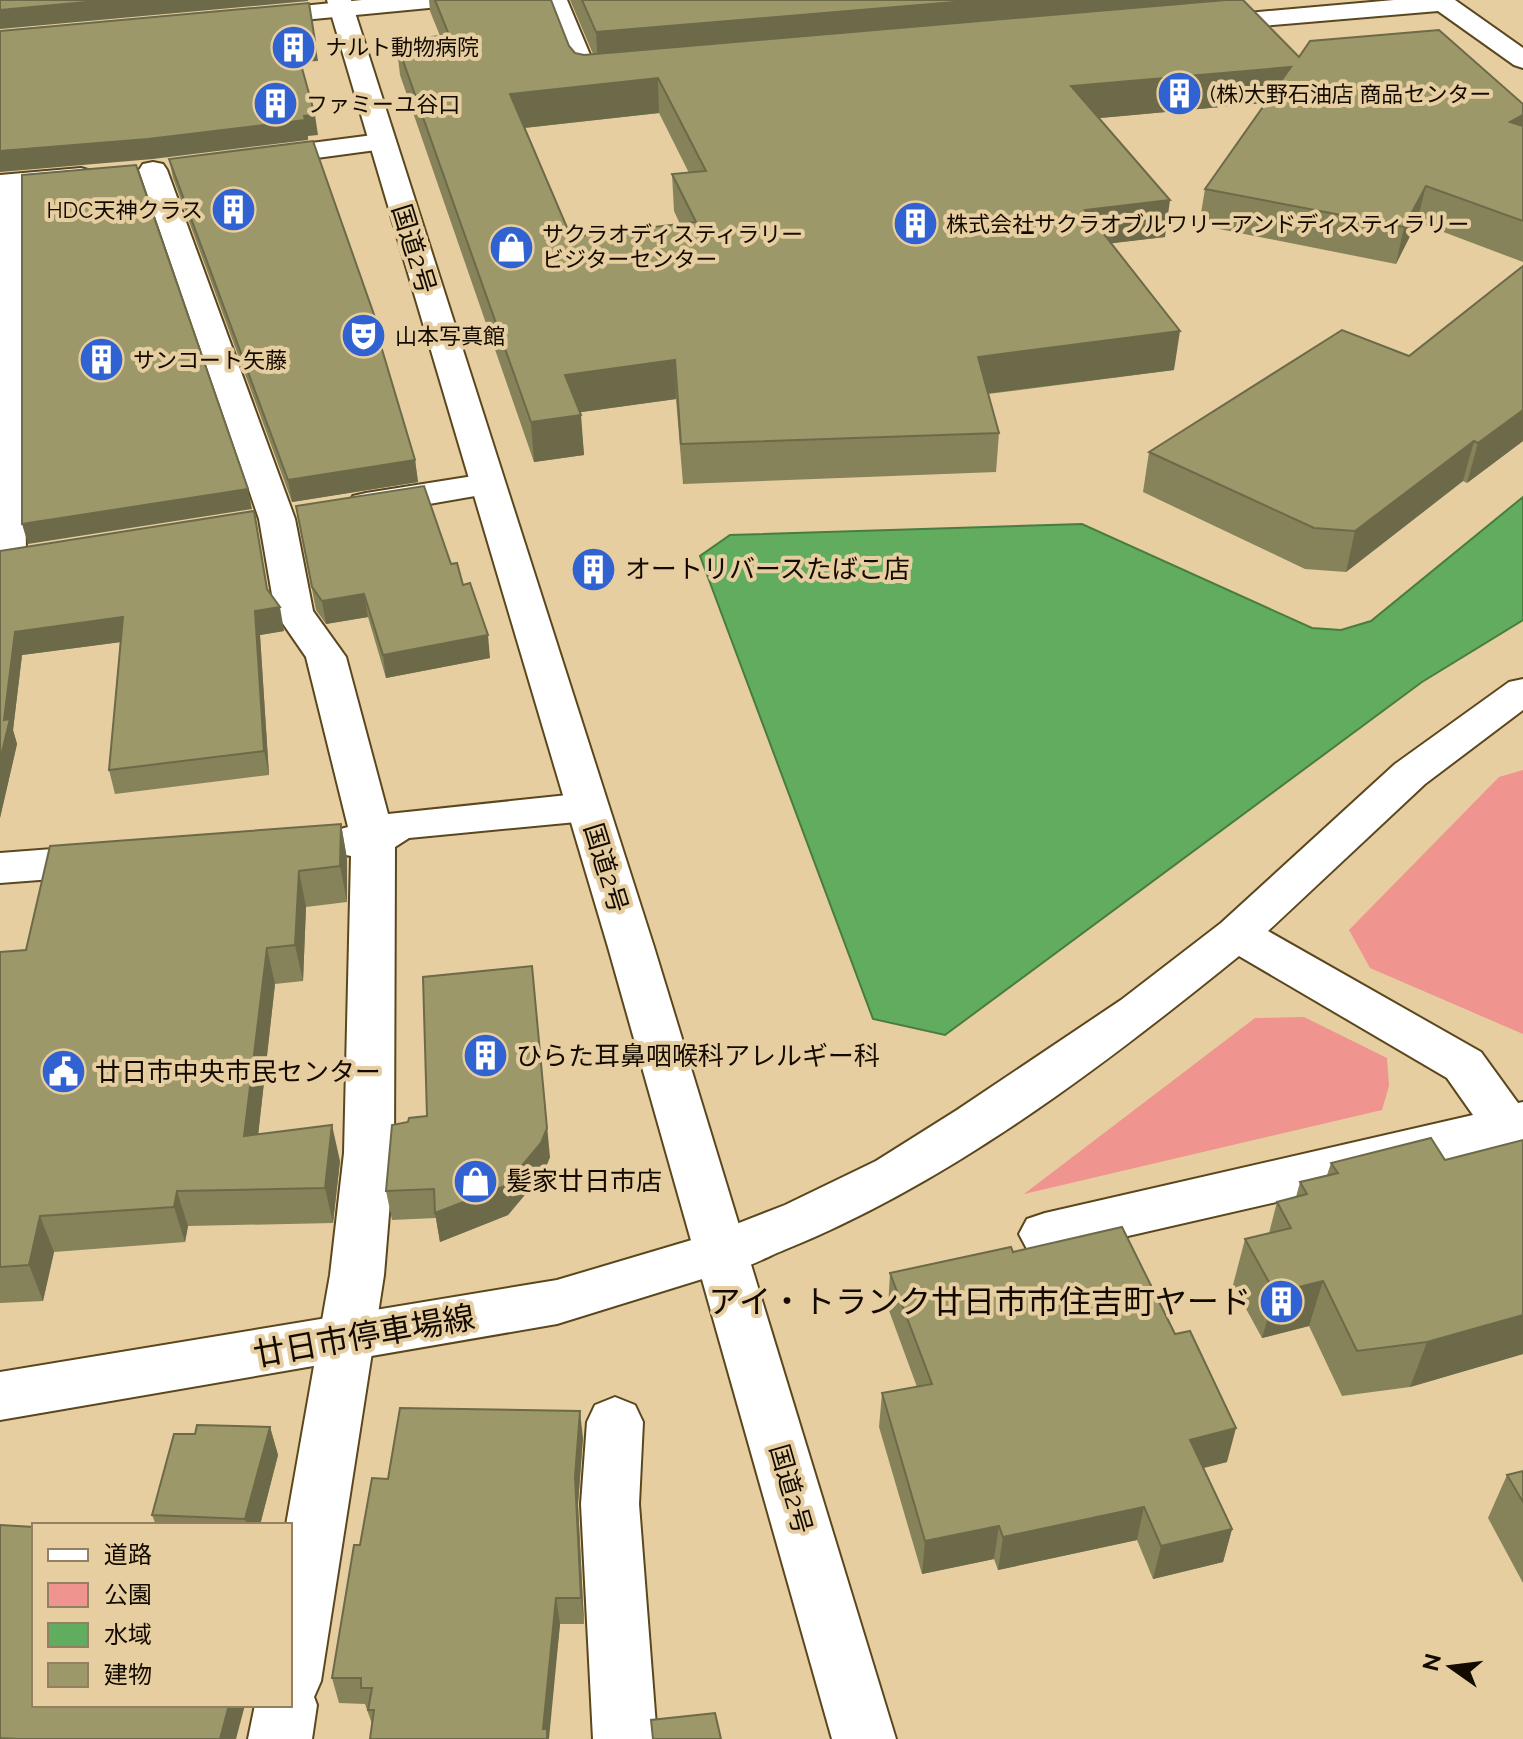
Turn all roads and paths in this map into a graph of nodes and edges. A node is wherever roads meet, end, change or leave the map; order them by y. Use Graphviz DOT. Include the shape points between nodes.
graph roads {
  1 [pos="439,0"];
  2 [pos="555,0"];
  3 [pos="1442,2"];
  4 [pos="340,4"];
  5 [pos="225,20"];
  6 [pos="1174,27"];
  7 [pos="1523,60"];
  8 [pos="650,73"];
  9 [pos="381,142"];
  10 [pos="229,161"];
  11 [pos="4,184"];
  12 [pos="486,485"];
  13 [pos="293,516"];
  14 [pos="14,560"];
  15 [pos="1523,691"];
  16 [pos="587,807"];
  17 [pos="373,840"];
  18 [pos="311,844"];
  19 [pos="140,857"];
  20 [pos="0,868"];
  21 [pos="1237,934"];
  22 [pos="1515,1123"];
  23 [pos="1045,1234"];
  24 [pos="722,1252"];
  25 [pos="346,1339"];
  26 [pos="0,1396"];
  27 [pos="615,1422"];
  28 [pos="292,1669"];
  29 [pos="286,1707"];
  30 [pos="280,1739"];
  31 [pos="625,1739"];
  32 [pos="864,1739"];
  1 -- 4 [label="main road"];
  2 -- 8 [label="main road" via="587,78"];
  3 -- 6 [label="main road"];
  3 -- 7 [label="main road"];
  4 -- 5 [label="main road"];
  4 -- 9 [label="main road, 国道2号"];
  9 -- 10 [label="main road"];
  9 -- 12 [label="main road, 国道2号"];
  11 -- 13 [label="main road" via="142,171"];
  11 -- 14 [label="main road"];
  12 -- 13 [label="main road"];
  12 -- 16 [label="main road, 国道2号"];
  13 -- 17 [label="main road" via="294,612 326,657"];
  15 -- 21 [label="main road, 廿日市停車場線" via="1410,774"];
  16 -- 17 [label="main road" via="399,825"];
  16 -- 24 [label="main road, 国道2号"];
  17 -- 18 [label="main road"];
  17 -- 25 [label="main road" via="369,1153"];
  19 -- 20 [label="main road"];
  21 -- 22 [label="main road" via="1464,1065"];
  21 -- 24 [label="main road, 廿日市停車場線" via="1138,1012 894,1175"];
  22 -- 23 [label="main road"];
  24 -- 25 [label="main road, 廿日市停車場線" via="557,1302"];
  24 -- 32 [label="main road, 国道2号"];
  25 -- 26 [label="main road, 廿日市停車場線"];
  25 -- 28 [label="main road"];
  27 -- 31 [label="main road" via="610,1504"];
  29 -- 30 [label="main road"];
}
